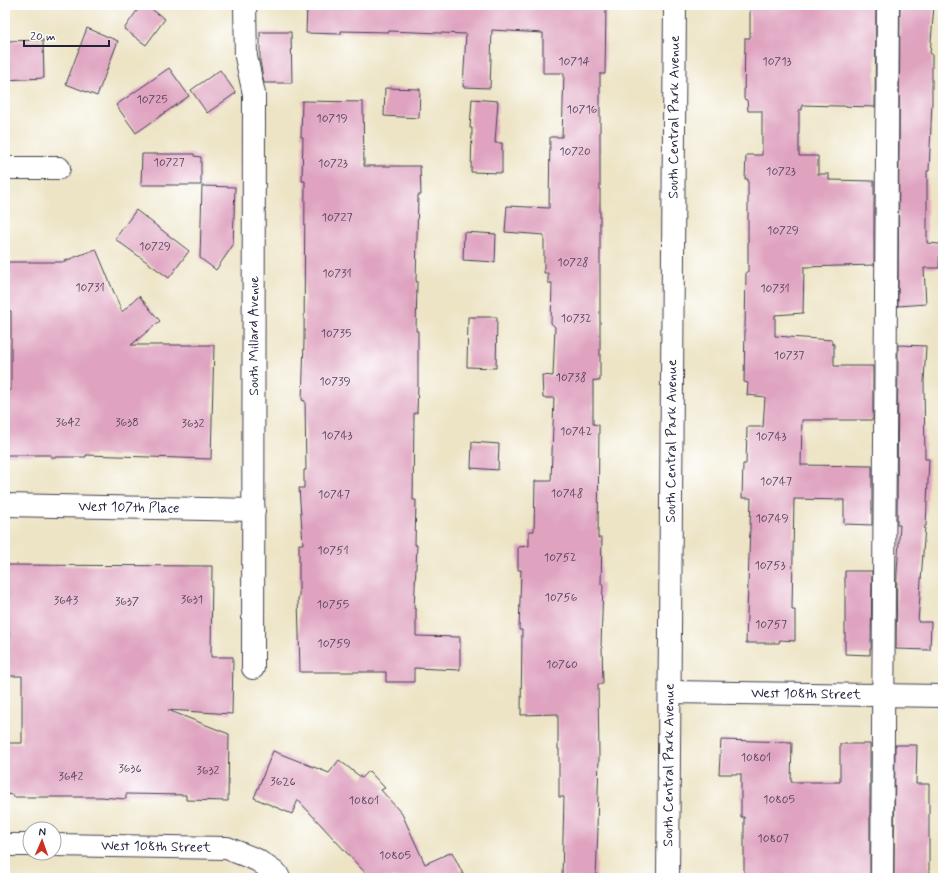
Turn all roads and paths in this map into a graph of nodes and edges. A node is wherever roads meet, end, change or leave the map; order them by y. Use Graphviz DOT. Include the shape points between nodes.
graph roads {
  1 [pos="245,5"];
  2 [pos="675,5"];
  3 [pos="888,5"];
  4 [pos="5,168"];
  5 [pos="59,168"];
  6 [pos="5,504"];
  7 [pos="254,510"];
  8 [pos="253,668"];
  9 [pos="670,692"];
  10 [pos="883,695"];
  11 [pos="943,696"];
  12 [pos="5,845"];
  13 [pos="22,845"];
  14 [pos="62,845"];
  15 [pos="279,878"];
  16 [pos="668,878"];
  17 [pos="882,878"];
  1 -- 7 [label="street, South Millard Avenue" via="246,57 254,94"];
  2 -- 9 [label="street, South Central Park Avenue"];
  3 -- 10 [label="street"];
  4 -- 5 [label="street"];
  6 -- 7 [label="street, West 107th Place"];
  7 -- 8 [label="street, South Millard Avenue"];
  9 -- 10 [label="street, West 108th Street"];
  9 -- 16 [label="street, South Central Park Avenue"];
  10 -- 11 [label="street, West 108th Street"];
  10 -- 17 [label="street"];
  12 -- 13 [label="street"];
  14 -- 15 [label="street, West 108th Street" via="227,848 257,860"];
}
